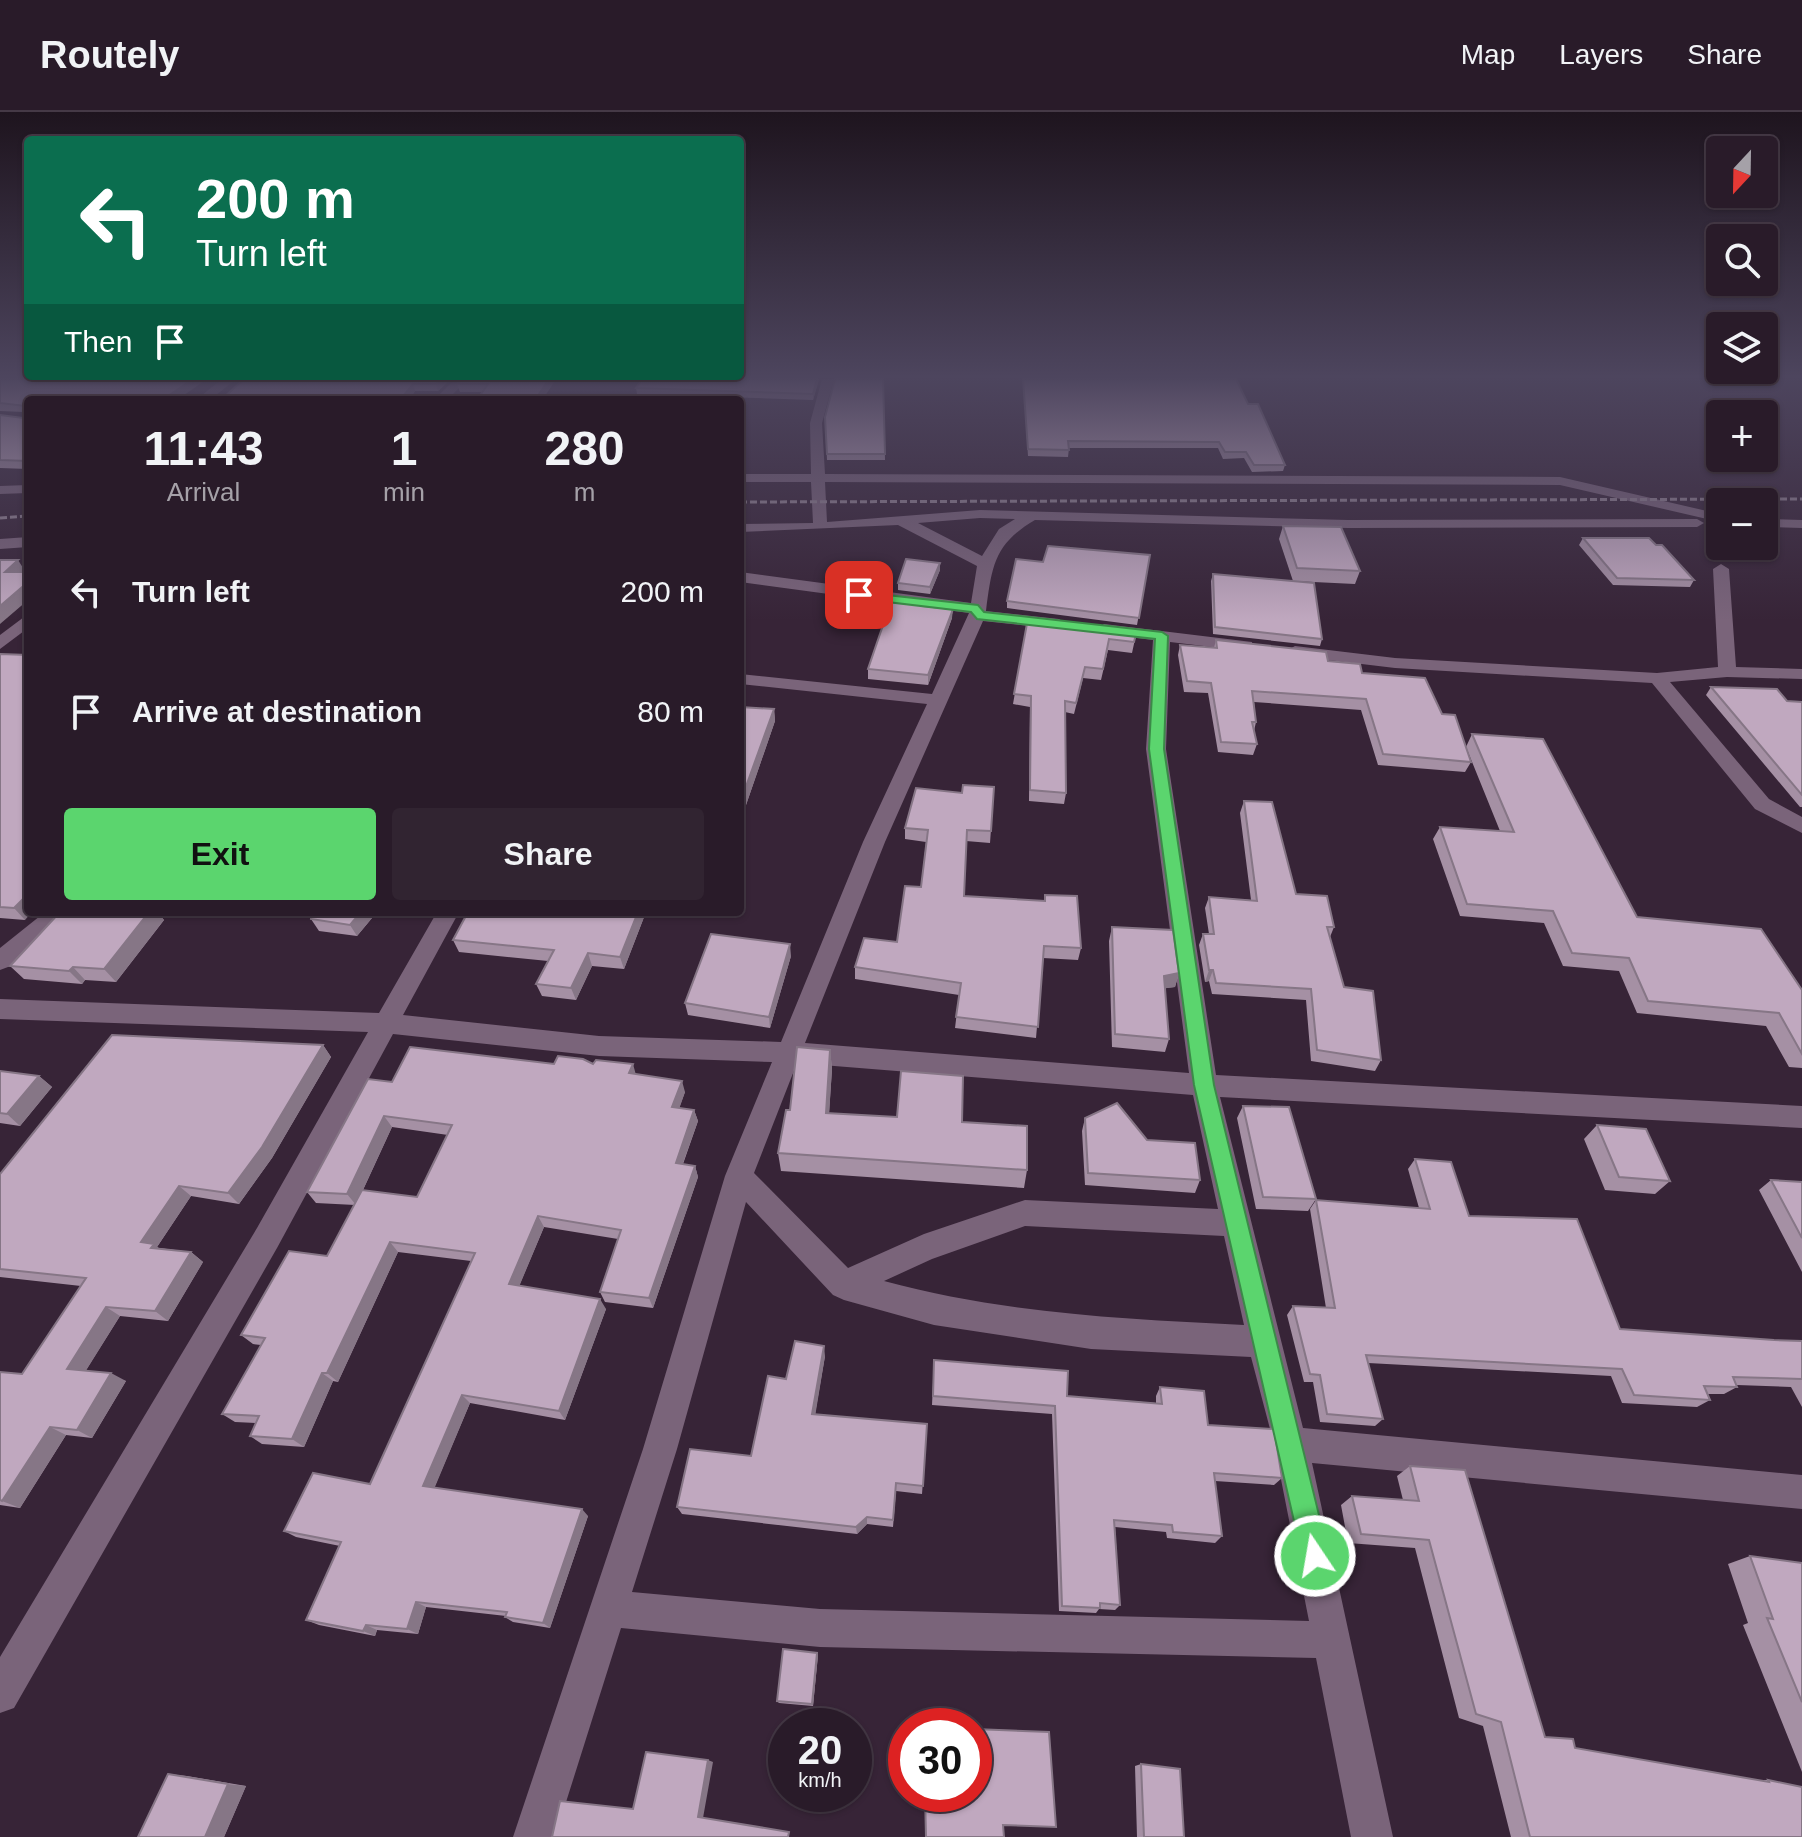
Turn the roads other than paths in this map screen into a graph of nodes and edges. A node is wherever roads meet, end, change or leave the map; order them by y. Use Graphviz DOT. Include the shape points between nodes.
graph roads {
  1 [pos="817,460"];
  2 [pos="744,478"];
  3 [pos="818,479"];
  4 [pos="24,489"];
  5 [pos="0,490"];
  6 [pos="1035,514"];
  7 [pos="1706,517"];
  8 [pos="900,520"];
  9 [pos="1706,520"];
  10 [pos="1778,523"];
  11 [pos="1802,524"];
  12 [pos="820,527"];
  13 [pos="744,528"];
  14 [pos="24,542"];
  15 [pos="0,544"];
  16 [pos="985,564"];
  17 [pos="1721,569"];
  18 [pos="744,578"];
  19 [pos="978,612"];
  20 [pos="24,623"];
  21 [pos="1162,636"];
  22 [pos="0,644"];
  23 [pos="1727,672"];
  24 [pos="1802,674"];
  25 [pos="1657,678"];
  26 [pos="744,679"];
  27 [pos="938,700"];
  28 [pos="1802,826"];
  29 [pos="55,916"];
  30 [pos="446,916"];
  31 [pos="0,961"];
  32 [pos="0,1009"];
  33 [pos="131,1013"];
  34 [pos="385,1023"];
  35 [pos="112,1036"];
  36 [pos="786,1052"];
  37 [pos="1204,1085"];
  38 [pos="1802,1117"];
  39 [pos="739,1176"];
  40 [pos="1235,1223"];
  41 [pos="844,1285"];
  42 [pos="1263,1342"];
  43 [pos="1291,1444"];
  44 [pos="1802,1492"];
  45 [pos="609,1608"];
  46 [pos="1333,1640"];
  47 [pos="0,1694"];
  48 [pos="534,1837"];
  49 [pos="1372,1837"];
  1 -- 3 [label="street"];
  2 -- 3 [label="street"];
  3 -- 7 [label="street" via="1560,481"];
  3 -- 12 [label="street"];
  4 -- 5 [label="street"];
  6 -- 8 [label="street"];
  6 -- 9 [label="street" via="1348,524"];
  6 -- 16 [label="street" via="1004,532"];
  8 -- 12 [label="street"];
  8 -- 16 [label="street"];
  10 -- 11 [label="street"];
  12 -- 13 [label="street"];
  14 -- 15 [label="street"];
  16 -- 19 [label="street"];
  17 -- 23 [label="street"];
  18 -- 19 [label="street"];
  19 -- 21 [label="street"];
  19 -- 27 [label="street"];
  20 -- 22 [label="street"];
  21 -- 25 [label="street" via="1395,663"];
  21 -- 37 [label="street" via="1156,749"];
  23 -- 24 [label="street"];
  23 -- 25 [label="street"];
  25 -- 28 [label="street" via="1762,804"];
  26 -- 27 [label="street"];
  27 -- 36 [label="street"];
  29 -- 31 [label="street"];
  30 -- 34 [label="street"];
  32 -- 33 [label="street"];
  33 -- 34 [label="street"];
  33 -- 35 [label="street"];
  34 -- 36 [label="street" via="599,1046"];
  34 -- 47 [label="street" via="267,1238"];
  36 -- 37 [label="street"];
  36 -- 39 [label="street"];
  37 -- 38 [label="street"];
  37 -- 40 [label="street"];
  39 -- 41 [label="street"];
  39 -- 45 [label="street"];
  40 -- 41 [label="street" via="1025,1213 924,1248"];
  40 -- 42 [label="street"];
  41 -- 42 [label="street" via="934,1310 1091,1333"];
  42 -- 43 [label="street"];
  43 -- 44 [label="street"];
  43 -- 46 [label="street"];
  45 -- 46 [label="street" via="820,1628"];
  45 -- 48 [label="street"];
  46 -- 49 [label="street"];
}
